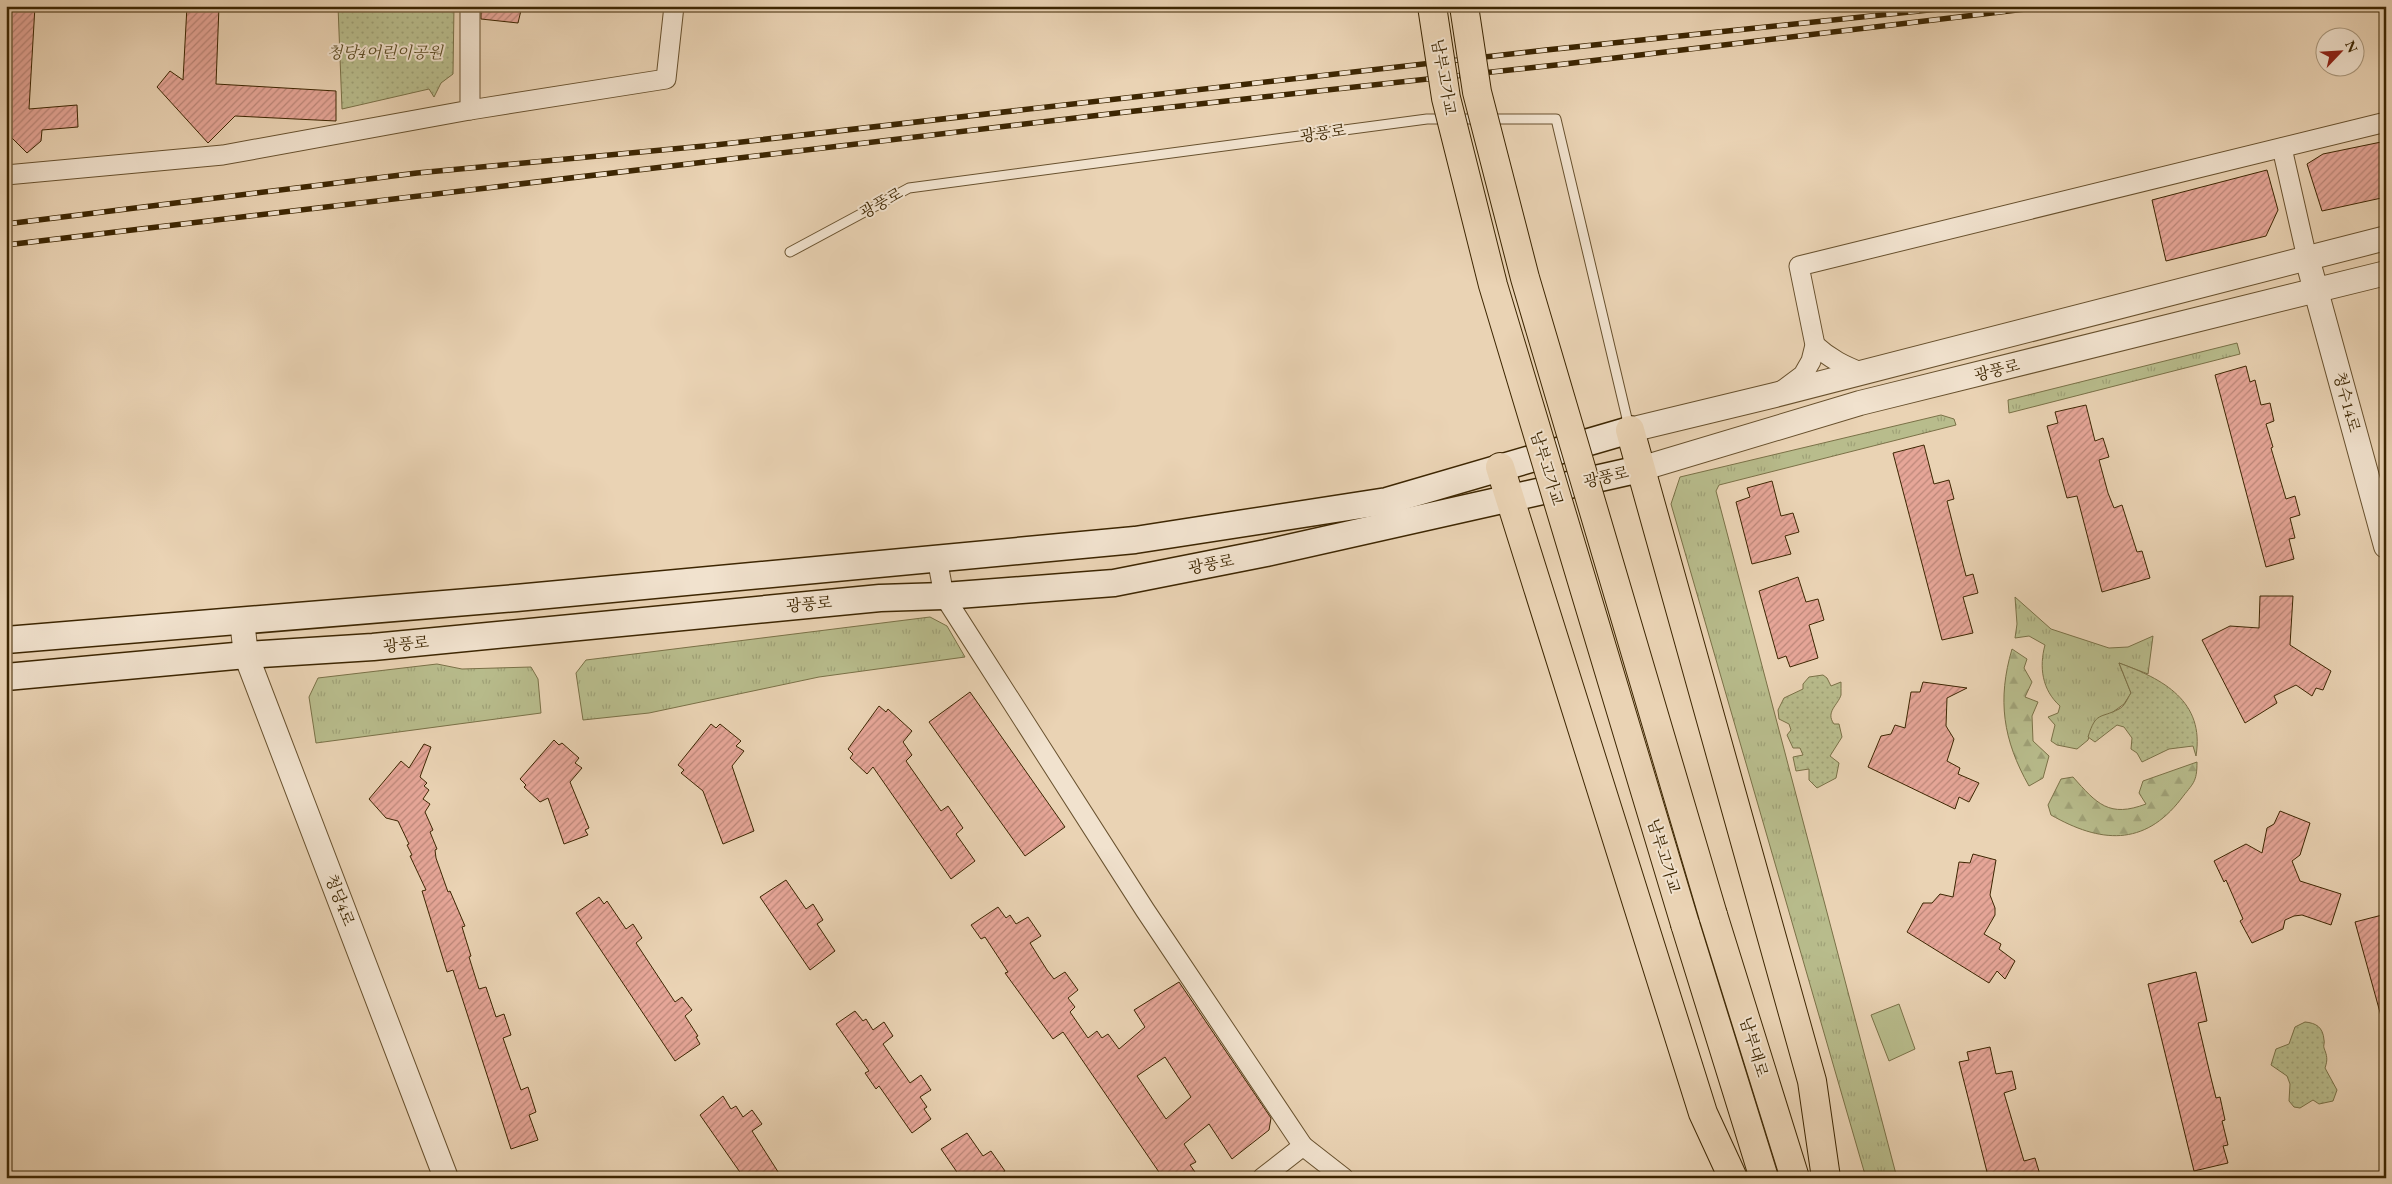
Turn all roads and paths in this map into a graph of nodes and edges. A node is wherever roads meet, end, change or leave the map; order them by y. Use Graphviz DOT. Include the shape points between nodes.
graph roads {
  1 [pos="470,6"];
  2 [pos="674,6"];
  3 [pos="1432,6"];
  4 [pos="1464,6"];
  5 [pos="470,110"];
  6 [pos="2386,122"];
  7 [pos="2282,148"];
  8 [pos="6,174"];
  9 [pos="2386,238"];
  10 [pos="790,252"];
  11 [pos="2307,258"];
  12 [pos="2386,273"];
  13 [pos="2316,292"];
  14 [pos="1815,345"];
  15 [pos="1863,373"];
  16 [pos="1775,395"];
  17 [pos="1630,430"];
  18 [pos="1500,467"];
  19 [pos="1640,469"];
  20 [pos="1511,500"];
  21 [pos="2386,546"];
  22 [pos="936,558"];
  23 [pos="944,596"];
  24 [pos="242,621"];
  25 [pos="6,640"];
  26 [pos="246,655"];
  27 [pos="6,677"];
  28 [pos="1713,915"];
  29 [pos="1685,924"];
  30 [pos="1303,1146"];
  31 [pos="446,1178"];
  32 [pos="1262,1178"];
  33 [pos="1344,1178"];
  34 [pos="1732,1178"];
  35 [pos="1764,1178"];
  36 [pos="1795,1178"];
  37 [pos="1826,1178"];
  1 -- 5 [label="street"];
  2 -- 5 [label="street" via="666,80"];
  3 -- 29 [label="highway, 남부고가교, bridge" via="1446,98 1493,285"];
  4 -- 28 [label="highway, 남부고가교, bridge" via="1477,92 1525,278"];
  5 -- 8 [label="street" via="223,155"];
  6 -- 7 [label="street"];
  7 -- 11 [label="street"];
  7 -- 14 [label="street" via="1799,266"];
  9 -- 11 [label="street, 광풍로"];
  10 -- 17 [label="lane, 광풍로" via="909,188 1427,119 1556,119"];
  11 -- 13 [label="street, 청수14로"];
  11 -- 15 [label="street, 광풍로"];
  12 -- 13 [label="street, 광풍로"];
  13 -- 19 [label="street, 광풍로" via="1860,403"];
  13 -- 21 [label="street, 청수14로"];
  14 -- 15 [label="street" via="1842,365"];
  14 -- 16 [label="street" via="1803,375"];
  15 -- 16 [label="street, 광풍로"];
  16 -- 17 [label="street, 광풍로"];
  17 -- 18 [label="main road, 광풍로"];
  17 -- 19 [label="highway"];
  18 -- 20 [label="highway"];
  18 -- 22 [label="main road, 광풍로" via="1387,501 1135,540"];
  19 -- 20 [label="main road, 광풍로"];
  19 -- 37 [label="highway" via="1812,1081"];
  20 -- 23 [label="main road, 광풍로" via="1114,583"];
  20 -- 34 [label="highway" via="1702,1113"];
  22 -- 23 [label="street"];
  22 -- 24 [label="main road, 광풍로"];
  23 -- 26 [label="main road, 광풍로" via="880,598 373,647"];
  23 -- 30 [label="street" via="1145,910"];
  24 -- 25 [label="main road, 광풍로"];
  24 -- 26 [label="street, 청당4로"];
  26 -- 27 [label="main road, 광풍로"];
  26 -- 31 [label="street, 청당4로"];
  28 -- 36 [label="highway, 남부대로"];
  29 -- 35 [label="highway, 남부대로"];
  30 -- 32 [label="street"];
  30 -- 33 [label="street"];
}
